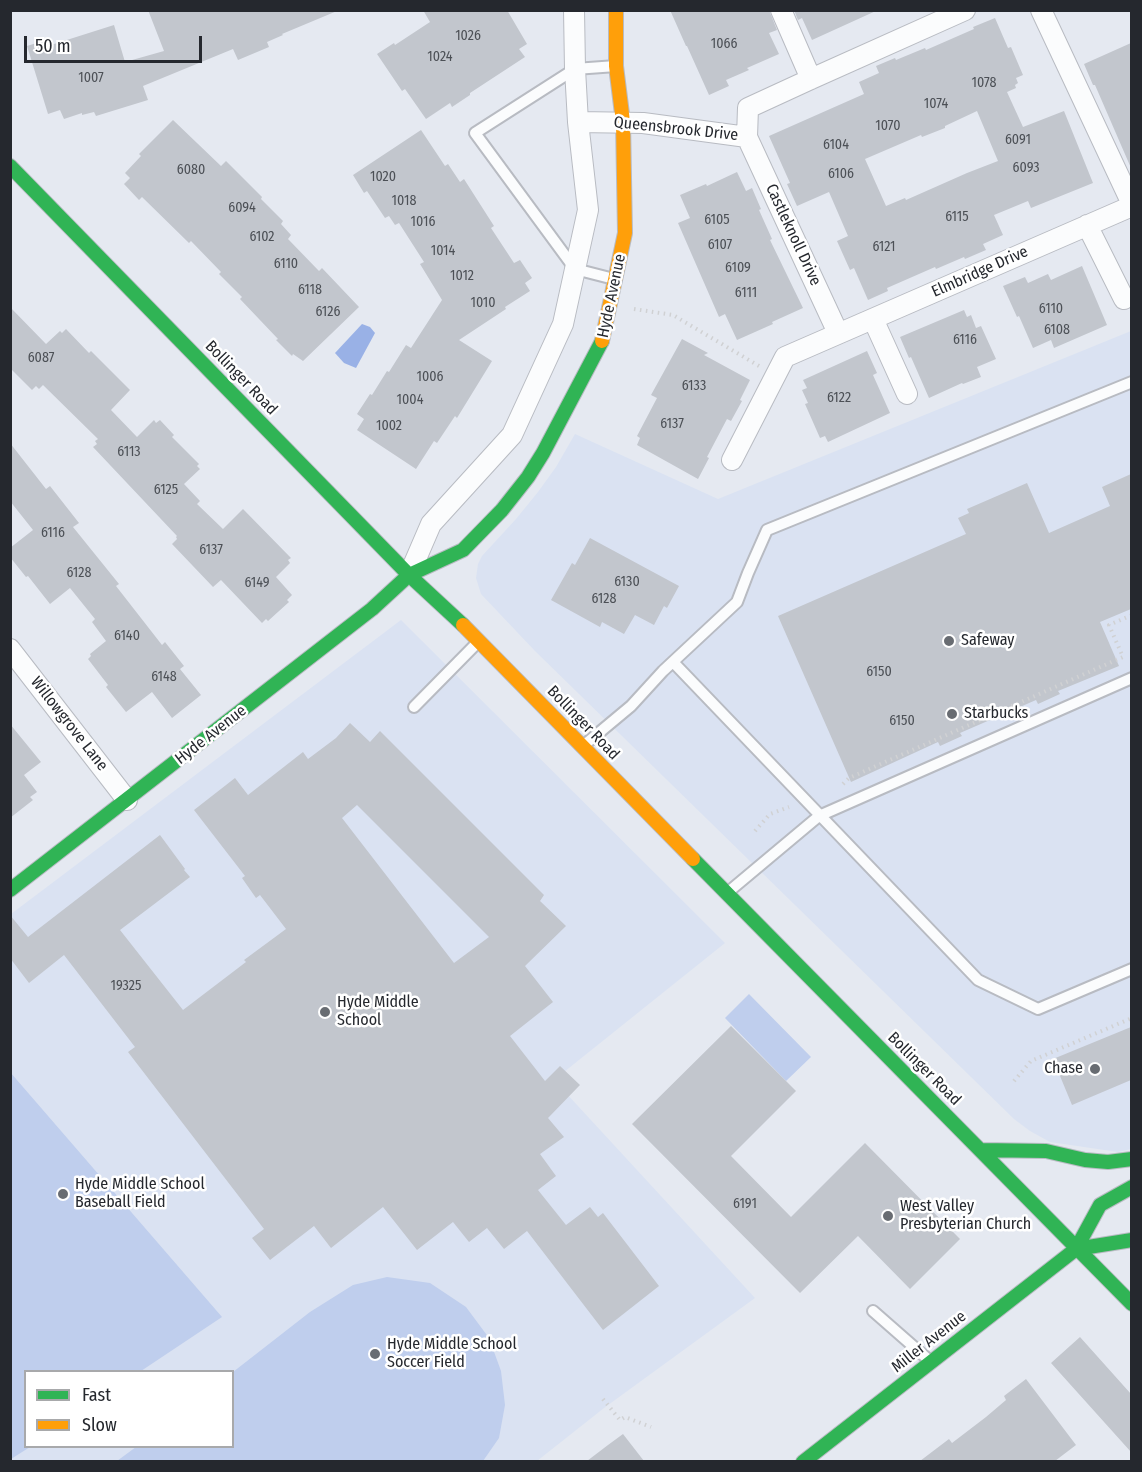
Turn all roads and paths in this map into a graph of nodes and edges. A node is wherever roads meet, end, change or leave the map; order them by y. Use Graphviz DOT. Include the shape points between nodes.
graph roads {
  1 [pos="574,10"];
  2 [pos="616,10"];
  3 [pos="781,10"];
  4 [pos="965,10"];
  5 [pos="1041,10"];
  6 [pos="616,66"];
  7 [pos="575,69"];
  8 [pos="811,79"];
  9 [pos="578,122"];
  10 [pos="623,122"];
  11 [pos="747,136"];
  12 [pos="10,166"];
  13 [pos="1131,205"];
  14 [pos="1087,225"];
  15 [pos="575,269"];
  16 [pos="615,279"];
  17 [pos="1124,299"];
  18 [pos="609,306"];
  19 [pos="873,319"];
  20 [pos="838,333"];
  21 [pos="775,375"];
  22 [pos="1131,382"];
  23 [pos="907,394"];
  24 [pos="732,460"];
  25 [pos="409,575"];
  26 [pos="1131,615"];
  27 [pos="479,641"];
  28 [pos="10,649"];
  29 [pos="673,662"];
  30 [pos="1131,678"];
  31 [pos="414,707"];
  32 [pos="583,746"];
  33 [pos="843,784"];
  34 [pos="127,800"];
  35 [pos="789,807"];
  36 [pos="819,816"];
  37 [pos="755,831"];
  38 [pos="10,890"];
  39 [pos="726,893"];
  40 [pos="1131,969"];
  41 [pos="1131,1017"];
  42 [pos="1014,1081"];
  43 [pos="980,1150"];
  44 [pos="1131,1159"];
  45 [pos="1131,1187"];
  46 [pos="1131,1240"];
  47 [pos="1076,1249"];
  48 [pos="1131,1304"];
  49 [pos="873,1311"];
  50 [pos="930,1362"];
  51 [pos="603,1399"];
  52 [pos="651,1427"];
  53 [pos="803,1461"];
  1 -- 7 [label="street, Hyde Avenue"];
  2 -- 6 [label="main road, Hyde Avenue"];
  3 -- 8 [label="street"];
  4 -- 8 [label="street, Queensbrook Drive"];
  5 -- 13 [label="street, Elmbridge Drive"];
  6 -- 7 [label="lane"];
  6 -- 10 [label="main road, Hyde Avenue"];
  7 -- 9 [label="street, Hyde Avenue"];
  7 -- 15 [label="lane" via="475,133"];
  8 -- 11 [label="street, Queensbrook Drive" via="748,108"];
  9 -- 10 [label="street, Queensbrook Drive"];
  9 -- 15 [label="street, Hyde Avenue" via="588,210"];
  10 -- 11 [label="street, Queensbrook Drive"];
  10 -- 16 [label="main road, Hyde Avenue" via="625,233"];
  11 -- 20 [label="street, Castleknoll Drive"];
  12 -- 25 [label="main road, Bollinger Road"];
  13 -- 14 [label="street, Elmbridge Drive"];
  14 -- 17 [label="street"];
  14 -- 19 [label="street, Elmbridge Drive"];
  15 -- 16 [label="lane"];
  15 -- 25 [label="street, Hyde Avenue" via="563,324 512,435 431,524"];
  16 -- 18 [label="main road, Hyde Avenue"];
  18 -- 21 [label="path" via="673,315"];
  18 -- 25 [label="main road, Hyde Avenue" via="601,345 528,477 463,550"];
  19 -- 20 [label="street, Elmbridge Drive"];
  19 -- 23 [label="street"];
  20 -- 21 [label="street, Elmbridge Drive" via="785,357"];
  21 -- 24 [label="street, Elmbridge Drive"];
  22 -- 29 [label="lane" via="767,530 737,602"];
  25 -- 27 [label="main road, Bollinger Road"];
  25 -- 34 [label="main road, Hyde Avenue" via="372,609"];
  26 -- 33 [label="path" via="1109,625 1123,657"];
  27 -- 31 [label="lane"];
  27 -- 32 [label="main road, Bollinger Road"];
  28 -- 34 [label="street, Willowgrove Lane"];
  29 -- 32 [label="lane" via="631,706"];
  29 -- 36 [label="lane"];
  30 -- 36 [label="lane"];
  32 -- 39 [label="main road, Bollinger Road"];
  34 -- 38 [label="main road, Hyde Avenue"];
  35 -- 37 [label="path" via="770,814"];
  36 -- 39 [label="lane"];
  36 -- 40 [label="lane" via="978,980 1038,1009"];
  39 -- 43 [label="main road, Bollinger Road"];
  41 -- 42 [label="path" via="1030,1061"];
  43 -- 44 [label="main road" via="1046,1150 1107,1162"];
  43 -- 47 [label="main road, Bollinger Road"];
  45 -- 47 [label="main road, Miller Avenue" via="1100,1205"];
  46 -- 47 [label="main road, Miller Avenue"];
  47 -- 48 [label="main road, Bollinger Road"];
  47 -- 50 [label="main road, Miller Avenue"];
  49 -- 50 [label="lane"];
  50 -- 53 [label="main road, Miller Avenue" via="826,1449"];
  51 -- 52 [label="path" via="620,1420 625,1417"];
}
